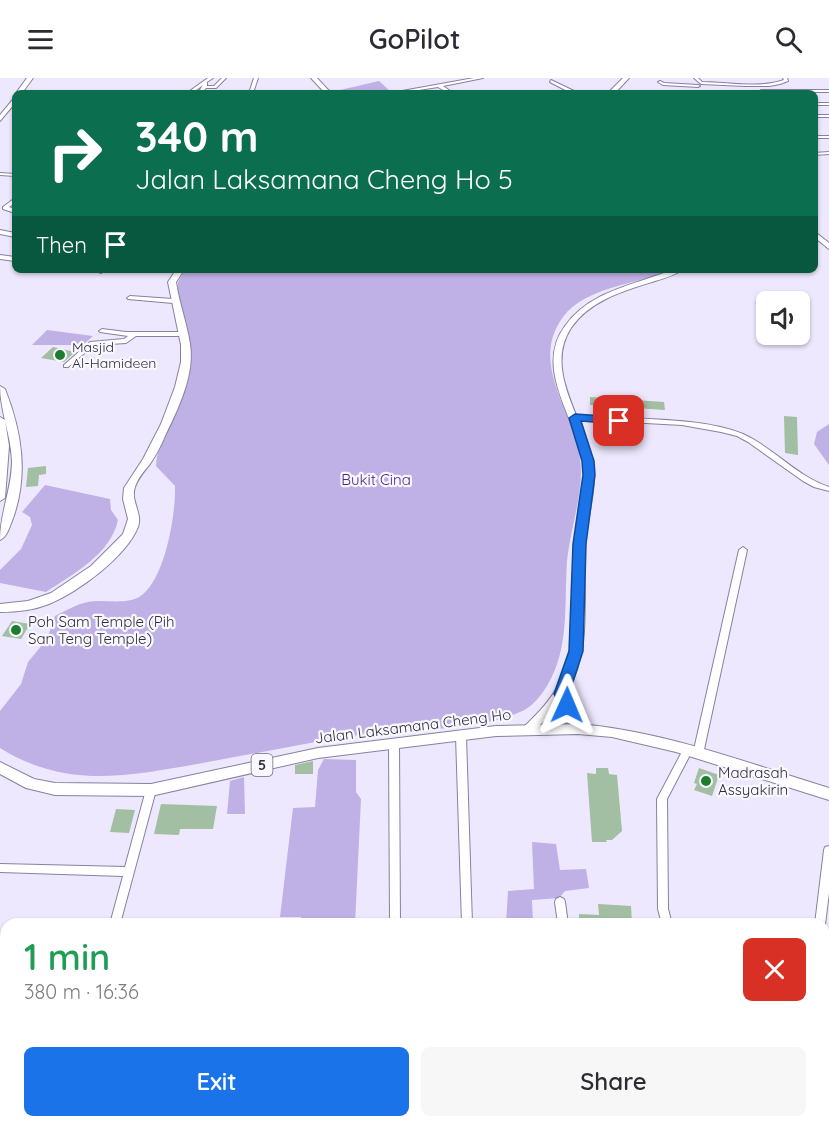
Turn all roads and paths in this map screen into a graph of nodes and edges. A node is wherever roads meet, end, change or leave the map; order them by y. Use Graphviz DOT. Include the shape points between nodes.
graph roads {
  1 [pos="211,78"];
  2 [pos="225,78"];
  3 [pos="314,78"];
  4 [pos="481,78"];
  5 [pos="626,78"];
  6 [pos="696,78"];
  7 [pos="743,78"];
  8 [pos="785,78"];
  9 [pos="551,81"];
  10 [pos="660,82"];
  11 [pos="205,84"];
  12 [pos="699,84"];
  13 [pos="746,84"];
  14 [pos="756,84"];
  15 [pos="440,86"];
  16 [pos="194,90"];
  17 [pos="202,90"];
  18 [pos="325,90"];
  19 [pos="413,90"];
  20 [pos="446,90"];
  21 [pos="568,90"];
  22 [pos="614,90"];
  23 [pos="693,90"];
  24 [pos="760,90"];
  25 [pos="12,103"];
  26 [pos="0,119"];
  27 [pos="12,202"];
  28 [pos="12,210"];
  29 [pos="818,237"];
  30 [pos="829,247"];
  31 [pos="178,273"];
  32 [pos="670,273"];
  33 [pos="130,298"];
  34 [pos="173,301"];
  35 [pos="102,331"];
  36 [pos="134,334"];
  37 [pos="182,334"];
  38 [pos="66,366"];
  39 [pos="0,389"];
  40 [pos="575,418"];
  41 [pos="0,420"];
  42 [pos="17,452"];
  43 [pos="2,454"];
  44 [pos="829,489"];
  45 [pos="0,498"];
  46 [pos="0,536"];
  47 [pos="743,550"];
  48 [pos="0,608"];
  49 [pos="562,694"];
  50 [pos="530,729"];
  51 [pos="586,729"];
  52 [pos="461,736"];
  53 [pos="394,743"];
  54 [pos="692,752"];
  55 [pos="0,768"];
  56 [pos="151,790"];
  57 [pos="829,794"];
  58 [pos="829,850"];
  59 [pos="0,868"];
  60 [pos="128,872"];
  61 [pos="560,902"];
  62 [pos="117,918"];
  63 [pos="395,918"];
  64 [pos="467,918"];
  65 [pos="562,918"];
  66 [pos="665,918"];
  67 [pos="821,918"];
  1 -- 11 [label="street"];
  2 -- 11 [label="street" via="215,87"];
  3 -- 18 [label="street"];
  4 -- 15 [label="street"];
  5 -- 22 [label="main road"];
  6 -- 12 [label="street"];
  7 -- 13 [label="street"];
  8 -- 14 [label="street" via="782,83"];
  9 -- 21 [label="street"];
  10 -- 12 [label="street"];
  11 -- 16 [label="street"];
  11 -- 17 [label="street"];
  12 -- 13 [label="street"];
  12 -- 23 [label="street"];
  13 -- 14 [label="street"];
  14 -- 24 [label="street"];
  15 -- 19 [label="street"];
  15 -- 20 [label="street"];
  25 -- 26 [label="main road"];
  27 -- 28 [label="street" via="5,208"];
  29 -- 30 [label="street"];
  31 -- 34 [label="main road" via="172,282"];
  32 -- 40 [label="street" via="592,302 566,328 559,344 558,372"];
  33 -- 34 [label="street"];
  34 -- 37 [label="main road"];
  35 -- 36 [label="street"];
  36 -- 37 [label="street"];
  36 -- 38 [label="street" via="126,341 92,343"];
  37 -- 48 [label="main road" via="187,342 186,362 165,424 128,489 134,521 126,537 93,570 63,592 34,604"];
  39 -- 42 [label="main road" via="17,435"];
  40 -- 44 [label="street" via="724,430 756,444 812,483"];
  40 -- 49 [label="street" via="589,475 580,544 576,651"];
  41 -- 43 [label="main road"];
  42 -- 43 [label="street"];
  42 -- 46 [label="main road" via="13,500"];
  43 -- 45 [label="main road"];
  47 -- 54 [label="street"];
  49 -- 50 [label="street"];
  49 -- 51 [label="street" via="573,716"];
  50 -- 51 [label="main road, Jalan Laksamana Cheng Ho / 5"];
  50 -- 52 [label="main road, Jalan Laksamana Cheng Ho / 5"];
  51 -- 54 [label="main road, Jalan Laksamana Cheng Ho / 5"];
  52 -- 53 [label="main road, Jalan Laksamana Cheng Ho / 5"];
  52 -- 64 [label="street"];
  53 -- 56 [label="main road, Jalan Laksamana Cheng Ho / 5" via="291,758"];
  53 -- 63 [label="street"];
  54 -- 57 [label="main road, Jalan Laksamana Cheng Ho / 5"];
  54 -- 66 [label="street" via="662,799"];
  55 -- 56 [label="main road, Jalan Laksamana Cheng Ho / 5" via="31,784 56,789"];
  56 -- 60 [label="street"];
  58 -- 67 [label="street"];
  59 -- 60 [label="street"];
  60 -- 62 [label="street"];
  61 -- 65 [label="street"];
}
